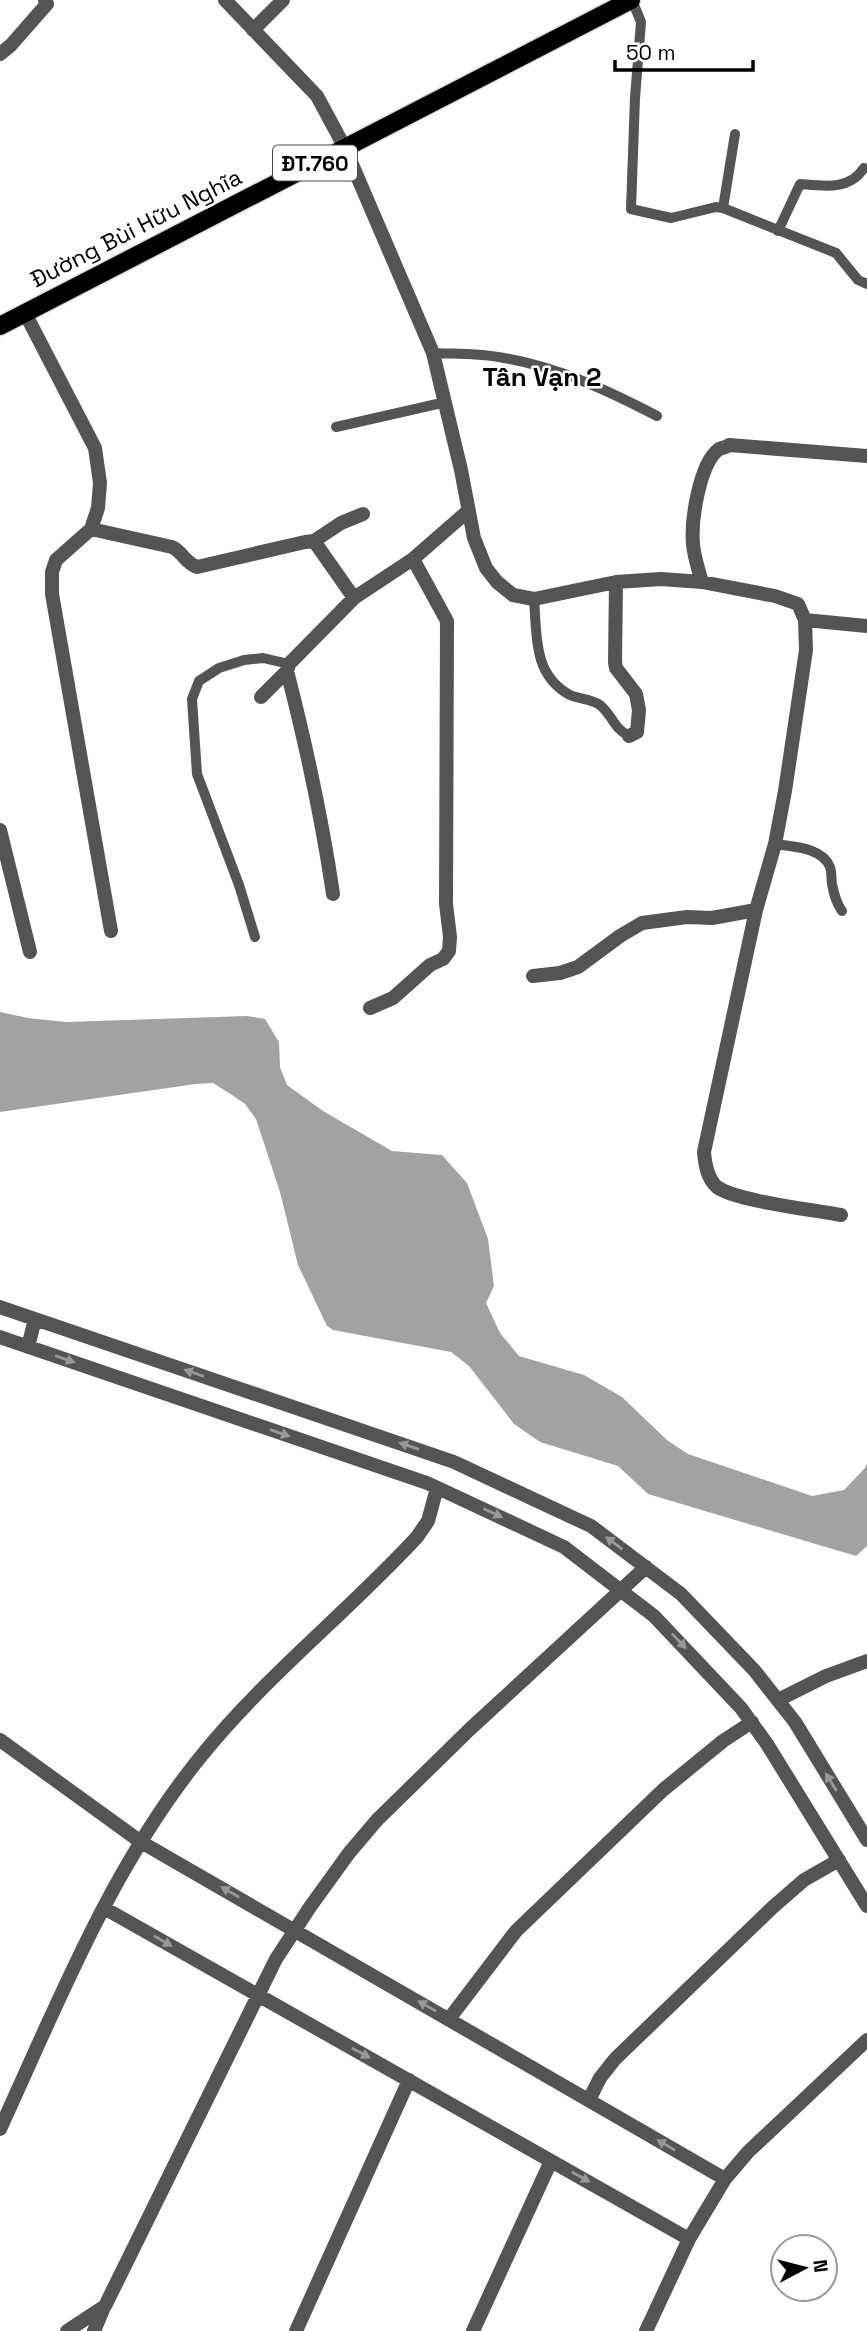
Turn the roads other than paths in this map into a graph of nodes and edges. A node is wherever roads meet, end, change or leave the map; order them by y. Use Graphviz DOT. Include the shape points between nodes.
graph roads {
  1 [pos="45,0"];
  2 [pos="225,0"];
  3 [pos="283,0"];
  4 [pos="631,0"];
  5 [pos="253,30"];
  6 [pos="0,54"];
  7 [pos="735,134"];
  8 [pos="345,148"];
  9 [pos="864,168"];
  10 [pos="723,208"];
  11 [pos="778,231"];
  12 [pos="867,284"];
  13 [pos="25,313"];
  14 [pos="0,326"];
  15 [pos="433,352"];
  16 [pos="446,402"];
  17 [pos="657,416"];
  18 [pos="336,427"];
  19 [pos="867,456"];
  20 [pos="468,511"];
  21 [pos="363,514"];
  22 [pos="91,529"];
  23 [pos="314,541"];
  24 [pos="413,559"];
  25 [pos="615,582"];
  26 [pos="702,582"];
  27 [pos="354,598"];
  28 [pos="534,599"];
  29 [pos="805,620"];
  30 [pos="867,626"];
  31 [pos="288,668"];
  32 [pos="261,697"];
  33 [pos="629,736"];
  34 [pos="0,830"];
  35 [pos="775,844"];
  36 [pos="333,894"];
  37 [pos="756,910"];
  38 [pos="842,911"];
  39 [pos="111,931"];
  40 [pos="256,937"];
  41 [pos="30,952"];
  42 [pos="533,976"];
  43 [pos="370,1008"];
  44 [pos="841,1215"];
  45 [pos="0,1307"];
  46 [pos="35,1318"];
  47 [pos="0,1337"];
  48 [pos="28,1347"];
  49 [pos="437,1488"];
  50 [pos="646,1567"];
  51 [pos="621,1590"];
  52 [pos="867,1661"];
  53 [pos="778,1700"];
  54 [pos="752,1722"];
  55 [pos="0,1740"];
  56 [pos="866,1838"];
  57 [pos="141,1842"];
  58 [pos="839,1860"];
  59 [pos="867,1906"];
  60 [pos="104,1908"];
  61 [pos="295,1930"];
  62 [pos="259,1995"];
  63 [pos="449,2019"];
  64 [pos="865,2045"];
  65 [pos="409,2080"];
  66 [pos="589,2100"];
  67 [pos="0,2129"];
  68 [pos="551,2161"];
  69 [pos="725,2179"];
  70 [pos="689,2239"];
  71 [pos="105,2306"];
  72 [pos="66,2331"];
  73 [pos="94,2331"];
  74 [pos="296,2331"];
  75 [pos="473,2331"];
  76 [pos="646,2331"];
  1 -- 6 [label="street" via="40,14"];
  2 -- 5 [label="street"];
  3 -- 5 [label="street"];
  4 -- 8 [label="main road, Đường Bùi Hữu Nghĩa / ĐT.760"];
  4 -- 10 [label="lane" via="641,22 631,209 671,218"];
  5 -- 8 [label="street" via="317,96"];
  7 -- 10 [label="lane"];
  8 -- 13 [label="main road, Đường Bùi Hữu Nghĩa / ĐT.760"];
  8 -- 15 [label="street"];
  9 -- 11 [label="lane" via="845,183 824,187 800,184"];
  10 -- 11 [label="lane"];
  11 -- 12 [label="lane" via="836,253 858,280"];
  13 -- 14 [label="main road, Đường Bùi Hữu Nghĩa / ĐT.760"];
  13 -- 22 [label="street" via="95,448 100,483"];
  15 -- 16 [label="street"];
  15 -- 17 [label="lane" via="503,357 549,369"];
  16 -- 18 [label="lane"];
  16 -- 20 [label="street"];
  19 -- 26 [label="street" via="729,445 719,449 700,487 692,529"];
  20 -- 24 [label="street"];
  20 -- 28 [label="street" via="486,568 513,595"];
  21 -- 23 [label="street"];
  22 -- 23 [label="street" via="172,547 197,567"];
  22 -- 39 [label="street" via="56,560 52,594"];
  23 -- 27 [label="street"];
  24 -- 27 [label="street"];
  24 -- 43 [label="street" via="447,621 449,950 393,998"];
  25 -- 26 [label="street"];
  25 -- 28 [label="street"];
  25 -- 33 [label="street" via="616,668 636,694 639,710 637,732"];
  26 -- 29 [label="street" via="786,598 798,604"];
  27 -- 31 [label="street"];
  28 -- 33 [label="lane" via="543,670 554,685 572,696 599,704 619,731"];
  29 -- 30 [label="street"];
  29 -- 35 [label="street" via="806,650"];
  31 -- 32 [label="street"];
  31 -- 36 [label="street"];
  31 -- 40 [label="lane" via="263,658 244,660 199,681 191,699 197,774"];
  34 -- 41 [label="street"];
  35 -- 37 [label="street"];
  35 -- 38 [label="lane" via="824,858"];
  37 -- 42 [label="street" via="642,923 578,967"];
  37 -- 44 [label="street" via="704,1152 705,1169 717,1186 744,1198"];
  45 -- 46 [label="street"];
  46 -- 48 [label="street"];
  50 -- 46 [label="street, one-way" via="584,1522 454,1462"];
  47 -- 48 [label="street"];
  48 -- 49 [label="street, one-way"];
  49 -- 51 [label="street, one-way" via="564,1547"];
  49 -- 57 [label="street" via="428,1521 417,1537 317,1633 197,1760"];
  50 -- 51 [label="street"];
  50 -- 53 [label="street" via="688,1600"];
  51 -- 54 [label="street, one-way" via="661,1622"];
  51 -- 61 [label="street" via="377,1820 348,1853"];
  52 -- 53 [label="street"];
  56 -- 53 [label="street, one-way"];
  54 -- 58 [label="street"];
  54 -- 63 [label="street" via="663,1790 516,1931"];
  55 -- 57 [label="street"];
  57 -- 60 [label="street"];
  61 -- 57 [label="street, one-way"];
  58 -- 59 [label="street"];
  58 -- 66 [label="street" via="804,1880 773,1907 615,2059"];
  60 -- 62 [label="street, one-way"];
  60 -- 67 [label="street"];
  61 -- 62 [label="street"];
  63 -- 61 [label="street, one-way"];
  62 -- 65 [label="street, one-way"];
  62 -- 71 [label="street"];
  63 -- 66 [label="street"];
  64 -- 69 [label="street" via="748,2152"];
  65 -- 68 [label="street"];
  65 -- 74 [label="street"];
  69 -- 66 [label="street, one-way"];
  68 -- 70 [label="street, one-way"];
  68 -- 75 [label="street"];
  69 -- 70 [label="street"];
  70 -- 76 [label="street"];
  71 -- 72 [label="street"];
  71 -- 73 [label="street"];
}
